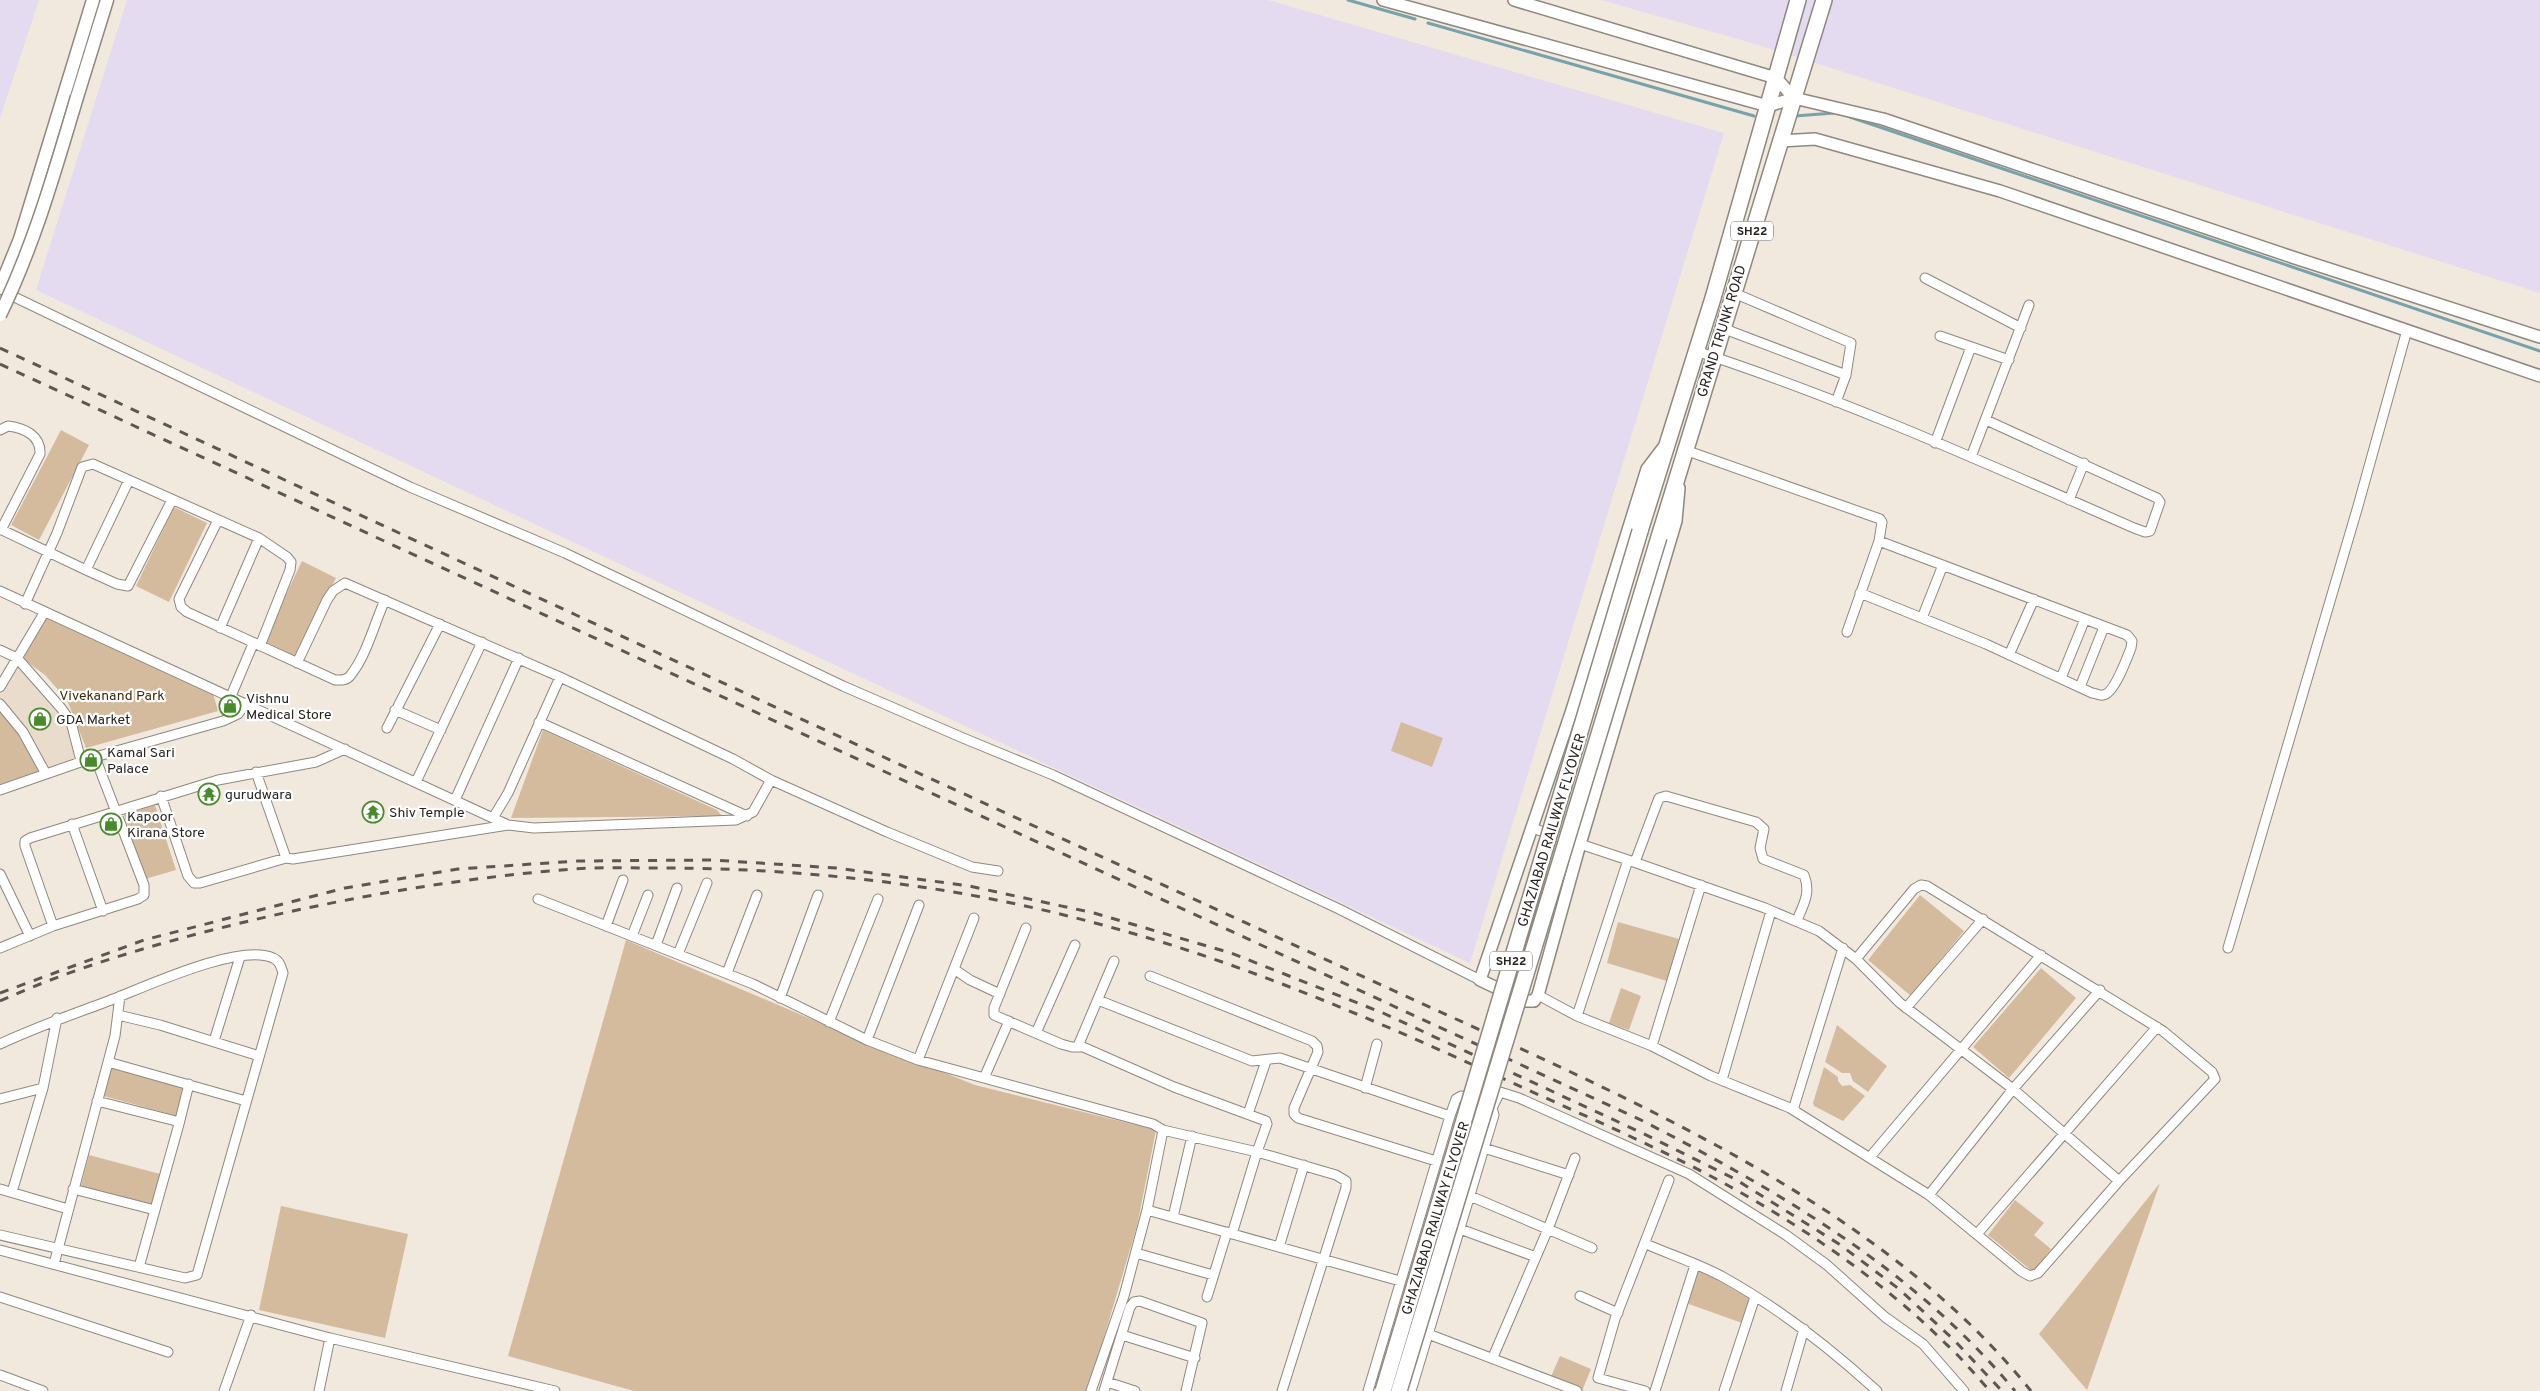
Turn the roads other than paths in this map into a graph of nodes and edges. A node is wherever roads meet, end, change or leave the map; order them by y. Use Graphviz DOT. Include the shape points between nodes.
graph roads {
  1 [pos="93,0"];
  2 [pos="107,0"];
  3 [pos="1383,0"];
  4 [pos="1514,0"];
  5 [pos="1798,0"];
  6 [pos="1824,0"];
  7 [pos="1776,78"];
  8 [pos="72,93"];
  9 [pos="1794,98"];
  10 [pos="1768,106"];
  11 [pos="1780,141"];
  12 [pos="1925,278"];
  13 [pos="0,289"];
  14 [pos="1734,293"];
  15 [pos="2029,305"];
  16 [pos="0,315"];
  17 [pos="1722,328"];
  18 [pos="2021,328"];
  19 [pos="2407,330"];
  20 [pos="1940,336"];
  21 [pos="2540,337"];
  22 [pos="1971,347"];
  23 [pos="1696,351"];
  24 [pos="1713,357"];
  25 [pos="2009,360"];
  26 [pos="1846,375"];
  27 [pos="2540,376"];
  28 [pos="1836,402"];
  29 [pos="1986,420"];
  30 [pos="0,430"];
  31 [pos="1668,442"];
  32 [pos="1935,443"];
  33 [pos="1683,456"];
  34 [pos="1971,457"];
  35 [pos="2084,463"];
  36 [pos="129,480"];
  37 [pos="172,500"];
  38 [pos="2069,500"];
  39 [pos="218,520"];
  40 [pos="0,529"];
  41 [pos="259,538"];
  42 [pos="1879,541"];
  43 [pos="48,552"];
  44 [pos="1943,565"];
  45 [pos="86,570"];
  46 [pos="0,591"];
  47 [pos="1860,593"];
  48 [pos="2034,599"];
  49 [pos="385,600"];
  50 [pos="25,604"];
  51 [pos="44,613"];
  52 [pos="1922,618"];
  53 [pos="2085,619"];
  54 [pos="440,624"];
  55 [pos="2104,627"];
  56 [pos="220,628"];
  57 [pos="1847,632"];
  58 [pos="482,642"];
  59 [pos="256,645"];
  60 [pos="0,650"];
  61 [pos="2009,654"];
  62 [pos="16,658"];
  63 [pos="519,658"];
  64 [pos="297,663"];
  65 [pos="560,677"];
  66 [pos="2061,678"];
  67 [pos="0,687"];
  68 [pos="2080,687"];
  69 [pos="231,696"];
  70 [pos="246,703"];
  71 [pos="0,704"];
  72 [pos="395,710"];
  73 [pos="540,722"];
  74 [pos="387,728"];
  75 [pos="441,730"];
  76 [pos="344,749"];
  77 [pos="95,756"];
  78 [pos="81,761"];
  79 [pos="256,772"];
  80 [pos="46,774"];
  81 [pos="771,780"];
  82 [pos="416,782"];
  83 [pos="0,790"];
  84 [pos="161,796"];
  85 [pos="455,800"];
  86 [pos="117,810"];
  87 [pos="746,816"];
  88 [pos="493,818"];
  89 [pos="72,824"];
  90 [pos="508,825"];
  91 [pos="1532,828"];
  92 [pos="1580,844"];
  93 [pos="286,858"];
  94 [pos="1631,861"];
  95 [pos="998,871"];
  96 [pos="0,874"];
  97 [pos="623,880"];
  98 [pos="707,883"];
  99 [pos="1701,884"];
  100 [pos="677,888"];
  101 [pos="648,895"];
  102 [pos="757,895"];
  103 [pos="818,895"];
  104 [pos="538,899"];
  105 [pos="878,899"];
  106 [pos="919,905"];
  107 [pos="103,910"];
  108 [pos="1772,910"];
  109 [pos="974,918"];
  110 [pos="1983,919"];
  111 [pos="1797,920"];
  112 [pos="53,926"];
  113 [pos="606,926"];
  114 [pos="1026,928"];
  115 [pos="30,936"];
  116 [pos="632,936"];
  117 [pos="656,945"];
  118 [pos="1075,945"];
  119 [pos="0,948"];
  120 [pos="1843,948"];
  121 [pos="2228,948"];
  122 [pos="678,954"];
  123 [pos="2041,955"];
  124 [pos="240,957"];
  125 [pos="1856,959"];
  126 [pos="1114,961"];
  127 [pos="954,969"];
  128 [pos="727,974"];
  129 [pos="1150,976"];
  130 [pos="1480,980"];
  131 [pos="2100,990"];
  132 [pos="1000,994"];
  133 [pos="1538,995"];
  134 [pos="120,996"];
  135 [pos="780,998"];
  136 [pos="1098,1000"];
  137 [pos="1906,1008"];
  138 [pos="118,1015"];
  139 [pos="1577,1016"];
  140 [pos="57,1018"];
  141 [pos="1009,1021"];
  142 [pos="830,1022"];
  143 [pos="2157,1027"];
  144 [pos="1036,1033"];
  145 [pos="214,1040"];
  146 [pos="867,1040"];
  147 [pos="0,1044"];
  148 [pos="1377,1044"];
  149 [pos="1078,1046"];
  150 [pos="1652,1046"];
  151 [pos="1960,1049"];
  152 [pos="259,1056"];
  153 [pos="918,1060"];
  154 [pos="1266,1061"];
  155 [pos="108,1062"];
  156 [pos="1310,1069"];
  157 [pos="984,1078"];
  158 [pos="1722,1080"];
  159 [pos="189,1084"];
  160 [pos="43,1088"];
  161 [pos="1365,1088"];
  162 [pos="2013,1089"];
  163 [pos="0,1099"];
  164 [pos="97,1101"];
  165 [pos="246,1101"];
  166 [pos="1492,1108"];
  167 [pos="1793,1110"];
  168 [pos="1248,1114"];
  169 [pos="1450,1116"];
  170 [pos="179,1124"];
  171 [pos="1163,1130"];
  172 [pos="2064,1133"];
  173 [pos="1192,1136"];
  174 [pos="1484,1148"];
  175 [pos="1257,1152"];
  176 [pos="1870,1157"];
  177 [pos="1575,1158"];
  178 [pos="1436,1161"];
  179 [pos="1304,1165"];
  180 [pos="1568,1175"];
  181 [pos="1668,1180"];
  182 [pos="2119,1181"];
  183 [pos="0,1189"];
  184 [pos="73,1189"];
  185 [pos="12,1192"];
  186 [pos="1929,1195"];
  187 [pos="1470,1196"];
  188 [pos="68,1208"];
  189 [pos="155,1210"];
  190 [pos="1147,1210"];
  191 [pos="1173,1217"];
  192 [pos="1460,1229"];
  193 [pos="1548,1229"];
  194 [pos="1229,1233"];
  195 [pos="1977,1234"];
  196 [pos="0,1235"];
  197 [pos="1646,1244"];
  198 [pos="1280,1247"];
  199 [pos="1592,1248"];
  200 [pos="57,1249"];
  201 [pos="0,1250"];
  202 [pos="1136,1253"];
  203 [pos="1536,1257"];
  204 [pos="1324,1260"];
  205 [pos="54,1264"];
  206 [pos="1695,1265"];
  207 [pos="139,1267"];
  208 [pos="1213,1275"];
  209 [pos="1400,1282"];
  210 [pos="1580,1296"];
  211 [pos="0,1297"];
  212 [pos="1755,1297"];
  213 [pos="1207,1298"];
  214 [pos="1618,1313"];
  215 [pos="251,1315"];
  216 [pos="1390,1318"];
  217 [pos="1804,1329"];
  218 [pos="1428,1334"];
  219 [pos="1122,1335"];
  220 [pos="330,1338"];
  221 [pos="168,1352"];
  222 [pos="1493,1357"];
  223 [pos="1195,1358"];
  224 [pos="0,1376"];
  225 [pos="1866,1381"];
  226 [pos="1105,1387"];
  227 [pos="1615,1387"];
  228 [pos="43,1391"];
  229 [pos="224,1391"];
  230 [pos="319,1391"];
  231 [pos="554,1391"];
  232 [pos="1091,1391"];
  233 [pos="1135,1391"];
  234 [pos="1186,1391"];
  235 [pos="1282,1391"];
  236 [pos="1368,1391"];
  237 [pos="1383,1391"];
  238 [pos="1399,1391"];
  239 [pos="1411,1391"];
  240 [pos="1577,1391"];
  241 [pos="1645,1391"];
  242 [pos="1655,1391"];
  243 [pos="1724,1391"];
  244 [pos="1786,1391"];
  245 [pos="1862,1391"];
  246 [pos="1878,1391"];
  247 [pos="1964,1391"];
  1 -- 8 [label="main road"];
  2 -- 8 [label="main road"];
  3 -- 10 [label="street"];
  4 -- 7 [label="street"];
  5 -- 7 [label="highway, GRAND TRUNK ROAD / SH22"];
  6 -- 9 [label="highway, GRAND TRUNK ROAD / SH22"];
  7 -- 9 [label="street"];
  7 -- 10 [label="highway, GRAND TRUNK ROAD / SH22"];
  8 -- 13 [label="main road"];
  8 -- 16 [label="main road, bridge" via="34,235"];
  9 -- 10 [label="street"];
  9 -- 11 [label="highway, GRAND TRUNK ROAD / SH22"];
  9 -- 21 [label="street" via="1883,119"];
  10 -- 23 [label="highway, GRAND TRUNK ROAD / SH22"];
  11 -- 14 [label="highway, GRAND TRUNK ROAD / SH22"];
  11 -- 19 [label="street" via="1815,139 2000,191"];
  12 -- 18 [label="street"];
  13 -- 130 [label="street" via="410,487 565,554 860,693 1054,775 1339,909"];
  14 -- 17 [label="highway, GRAND TRUNK ROAD / SH22"];
  14 -- 26 [label="street" via="1846,339 1852,346"];
  15 -- 18 [label="street"];
  17 -- 24 [label="highway, GRAND TRUNK ROAD / SH22"];
  17 -- 26 [label="street"];
  18 -- 25 [label="street"];
  19 -- 27 [label="street"];
  19 -- 121 [label="street"];
  20 -- 22 [label="street"];
  22 -- 25 [label="street"];
  22 -- 32 [label="street"];
  23 -- 24 [label="street"];
  23 -- 31 [label="highway, GRAND TRUNK ROAD / SH22"];
  24 -- 28 [label="street"];
  24 -- 33 [label="highway, GRAND TRUNK ROAD / SH22"];
  25 -- 29 [label="street"];
  26 -- 28 [label="street"];
  28 -- 32 [label="street"];
  29 -- 34 [label="street"];
  29 -- 35 [label="street"];
  30 -- 40 [label="street" via="15,427 38,439 40,445 40,454"];
  31 -- 91 [label="street" via="1647,469"];
  31 -- 237 [label="highway, GHAZIABAD RAILWAY FLYOVER / SH22, bridge"];
  32 -- 34 [label="street"];
  33 -- 42 [label="street" via="1880,519"];
  33 -- 92 [label="street" via="1676,521"];
  33 -- 238 [label="highway, GHAZIABAD RAILWAY FLYOVER / SH22, bridge"];
  34 -- 38 [label="street"];
  35 -- 38 [label="street"];
  35 -- 38 [label="street" via="2157,498 2160,502 2153,526 2145,532"];
  36 -- 37 [label="street"];
  36 -- 43 [label="street" via="93,464 82,467"];
  36 -- 45 [label="street"];
  37 -- 39 [label="street"];
  37 -- 45 [label="street" via="128,586"];
  39 -- 41 [label="street"];
  39 -- 56 [label="street" via="179,599 184,610"];
  40 -- 43 [label="street"];
  41 -- 56 [label="street"];
  41 -- 59 [label="street" via="291,562"];
  42 -- 44 [label="street"];
  42 -- 47 [label="street"];
  43 -- 45 [label="street"];
  43 -- 50 [label="street"];
  44 -- 48 [label="street"];
  44 -- 52 [label="street"];
  46 -- 50 [label="street"];
  47 -- 52 [label="street"];
  47 -- 57 [label="street"];
  48 -- 53 [label="street"];
  48 -- 61 [label="street"];
  49 -- 54 [label="street"];
  49 -- 64 [label="street" via="345,583 340,585 327,600"];
  49 -- 64 [label="street" via="362,655 345,680 335,680"];
  50 -- 51 [label="street"];
  51 -- 62 [label="street"];
  51 -- 69 [label="street"];
  52 -- 61 [label="street"];
  53 -- 55 [label="street"];
  53 -- 66 [label="street"];
  54 -- 58 [label="street"];
  54 -- 72 [label="street"];
  55 -- 68 [label="street"];
  55 -- 68 [label="street" via="2127,635 2132,641 2131,648 2110,693 2103,695"];
  56 -- 59 [label="street"];
  58 -- 63 [label="street"];
  58 -- 75 [label="street"];
  59 -- 64 [label="street"];
  59 -- 69 [label="street"];
  60 -- 62 [label="street"];
  61 -- 66 [label="street"];
  62 -- 67 [label="street"];
  62 -- 78 [label="street" via="71,722"];
  63 -- 65 [label="street"];
  63 -- 85 [label="street"];
  65 -- 73 [label="street"];
  65 -- 81 [label="street" via="733,758"];
  66 -- 68 [label="street"];
  69 -- 70 [label="street"];
  70 -- 76 [label="street"];
  70 -- 77 [label="street" via="238,714 223,721"];
  71 -- 80 [label="street" via="23,732"];
  72 -- 74 [label="street"];
  72 -- 75 [label="street"];
  73 -- 87 [label="street"];
  73 -- 88 [label="street"];
  75 -- 82 [label="street"];
  76 -- 79 [label="street" via="316,762"];
  76 -- 82 [label="street"];
  77 -- 78 [label="street"];
  77 -- 86 [label="street"];
  78 -- 80 [label="street"];
  79 -- 84 [label="street"];
  79 -- 93 [label="street"];
  80 -- 83 [label="street"];
  81 -- 87 [label="street" via="753,812"];
  81 -- 95 [label="street" via="962,864"];
  82 -- 85 [label="street"];
  84 -- 86 [label="street"];
  84 -- 93 [label="street" via="188,876 194,883"];
  85 -- 88 [label="street"];
  86 -- 89 [label="street"];
  86 -- 107 [label="street" via="144,885 144,895"];
  87 -- 90 [label="street" via="736,820 553,827"];
  88 -- 90 [label="street"];
  89 -- 107 [label="street"];
  89 -- 112 [label="street" via="25,840"];
  90 -- 93 [label="street"];
  91 -- 92 [label="street"];
  91 -- 130 [label="street"];
  92 -- 94 [label="street"];
  92 -- 133 [label="street"];
  94 -- 99 [label="street"];
  94 -- 111 [label="street" via="1659,798 1666,796 1756,822 1764,829 1760,848 1763,860 1804,875 1808,895"];
  94 -- 139 [label="street"];
  96 -- 115 [label="street"];
  97 -- 113 [label="street"];
  98 -- 122 [label="street"];
  99 -- 108 [label="street"];
  99 -- 150 [label="street"];
  100 -- 117 [label="street"];
  101 -- 116 [label="street"];
  102 -- 128 [label="street"];
  103 -- 135 [label="street"];
  104 -- 113 [label="street"];
  105 -- 142 [label="street"];
  106 -- 146 [label="street"];
  107 -- 112 [label="street"];
  108 -- 111 [label="street"];
  108 -- 158 [label="street"];
  109 -- 127 [label="street"];
  110 -- 123 [label="street"];
  110 -- 125 [label="street" via="1921,885 1914,889"];
  110 -- 137 [label="street"];
  111 -- 120 [label="street"];
  112 -- 115 [label="street"];
  113 -- 116 [label="street"];
  114 -- 132 [label="street"];
  115 -- 119 [label="street"];
  116 -- 117 [label="street"];
  117 -- 122 [label="street"];
  118 -- 144 [label="street"];
  120 -- 125 [label="street"];
  120 -- 167 [label="street"];
  122 -- 128 [label="street"];
  123 -- 131 [label="street"];
  123 -- 151 [label="street"];
  124 -- 134 [label="street" via="195,968"];
  124 -- 145 [label="street"];
  124 -- 152 [label="street" via="274,958 280,963 283,973"];
  125 -- 137 [label="street"];
  126 -- 136 [label="street"];
  127 -- 132 [label="street"];
  127 -- 153 [label="street"];
  128 -- 135 [label="street"];
  129 -- 156 [label="street" via="1312,1041 1318,1052"];
  130 -- 133 [label="street" via="1524,1001 1534,1001"];
  131 -- 143 [label="street"];
  131 -- 162 [label="street"];
  132 -- 141 [label="street" via="993,1012"];
  133 -- 139 [label="street"];
  134 -- 138 [label="street"];
  134 -- 140 [label="street"];
  135 -- 142 [label="street"];
  136 -- 149 [label="street"];
  136 -- 154 [label="street" via="1252,1061"];
  137 -- 151 [label="street"];
  138 -- 145 [label="street"];
  138 -- 155 [label="street"];
  139 -- 150 [label="street"];
  140 -- 147 [label="street"];
  140 -- 160 [label="street"];
  141 -- 144 [label="street"];
  141 -- 157 [label="street"];
  142 -- 146 [label="street"];
  143 -- 172 [label="street"];
  143 -- 182 [label="street" via="2212,1072 2215,1079"];
  144 -- 149 [label="street" via="1061,1044"];
  145 -- 152 [label="street"];
  146 -- 153 [label="street"];
  148 -- 161 [label="street"];
  149 -- 168 [label="street"];
  150 -- 158 [label="street"];
  151 -- 162 [label="street"];
  151 -- 176 [label="street"];
  152 -- 165 [label="street"];
  153 -- 157 [label="street"];
  154 -- 156 [label="street" via="1280,1058"];
  154 -- 168 [label="street"];
  155 -- 159 [label="street"];
  155 -- 164 [label="street"];
  156 -- 161 [label="street"];
  156 -- 178 [label="street" via="1294,1108 1298,1118"];
  157 -- 171 [label="street" via="1153,1124"];
  158 -- 167 [label="street"];
  159 -- 165 [label="street"];
  159 -- 170 [label="street"];
  160 -- 163 [label="street"];
  160 -- 185 [label="street"];
  161 -- 169 [label="street"];
  162 -- 172 [label="street"];
  162 -- 186 [label="street"];
  164 -- 170 [label="street"];
  164 -- 184 [label="street"];
  165 -- 207 [label="street" via="197,1276 185,1278"];
  166 -- 169 [label="street" via="1461,1096 1456,1099"];
  166 -- 174 [label="street" via="1494,1115"];
  166 -- 247 [label="street" via="1500,1092 1519,1098 1702,1182 1826,1265 1885,1317 1923,1344"];
  167 -- 176 [label="street"];
  168 -- 175 [label="street" via="1267,1124"];
  169 -- 178 [label="street"];
  170 -- 189 [label="street"];
  171 -- 173 [label="street"];
  171 -- 190 [label="street"];
  172 -- 182 [label="street"];
  172 -- 195 [label="street"];
  173 -- 175 [label="street"];
  173 -- 191 [label="street"];
  174 -- 180 [label="street"];
  174 -- 187 [label="street"];
  175 -- 179 [label="street"];
  175 -- 194 [label="street"];
  176 -- 186 [label="street"];
  177 -- 180 [label="street"];
  178 -- 209 [label="street"];
  179 -- 198 [label="street"];
  179 -- 204 [label="street" via="1346,1181"];
  180 -- 193 [label="street"];
  181 -- 197 [label="street"];
  182 -- 195 [label="street" via="2038,1273 2030,1276"];
  183 -- 185 [label="street"];
  184 -- 188 [label="street"];
  184 -- 189 [label="street"];
  185 -- 188 [label="street"];
  186 -- 195 [label="street"];
  187 -- 192 [label="street"];
  187 -- 193 [label="street"];
  188 -- 200 [label="street"];
  189 -- 207 [label="street"];
  190 -- 191 [label="street"];
  190 -- 202 [label="street"];
  191 -- 194 [label="street"];
  192 -- 203 [label="street"];
  192 -- 218 [label="street"];
  193 -- 199 [label="street"];
  193 -- 203 [label="street"];
  194 -- 198 [label="street"];
  194 -- 208 [label="street"];
  196 -- 200 [label="street"];
  197 -- 206 [label="street"];
  197 -- 214 [label="street"];
  198 -- 204 [label="street"];
  200 -- 205 [label="street"];
  200 -- 207 [label="street"];
  201 -- 205 [label="street"];
  202 -- 208 [label="street"];
  202 -- 232 [label="street"];
  203 -- 222 [label="street"];
  204 -- 209 [label="street"];
  204 -- 235 [label="street"];
  205 -- 215 [label="street"];
  206 -- 212 [label="street"];
  206 -- 242 [label="street"];
  208 -- 213 [label="street"];
  209 -- 216 [label="street"];
  210 -- 214 [label="street"];
  211 -- 221 [label="street"];
  212 -- 217 [label="street"];
  212 -- 243 [label="street"];
  214 -- 227 [label="street" via="1598,1378"];
  215 -- 220 [label="street"];
  215 -- 229 [label="street"];
  216 -- 218 [label="street"];
  216 -- 236 [label="street"];
  217 -- 225 [label="street"];
  217 -- 244 [label="street"];
  218 -- 222 [label="street"];
  218 -- 239 [label="street"];
  219 -- 223 [label="street"];
  219 -- 223 [label="street" via="1130,1307 1140,1301 1202,1323"];
  219 -- 226 [label="street"];
  220 -- 230 [label="street"];
  220 -- 231 [label="street"];
  222 -- 240 [label="street"];
  223 -- 234 [label="street"];
  224 -- 228 [label="street"];
  225 -- 245 [label="street"];
  225 -- 246 [label="street"];
  226 -- 233 [label="street"];
  227 -- 241 [label="street"];
}
